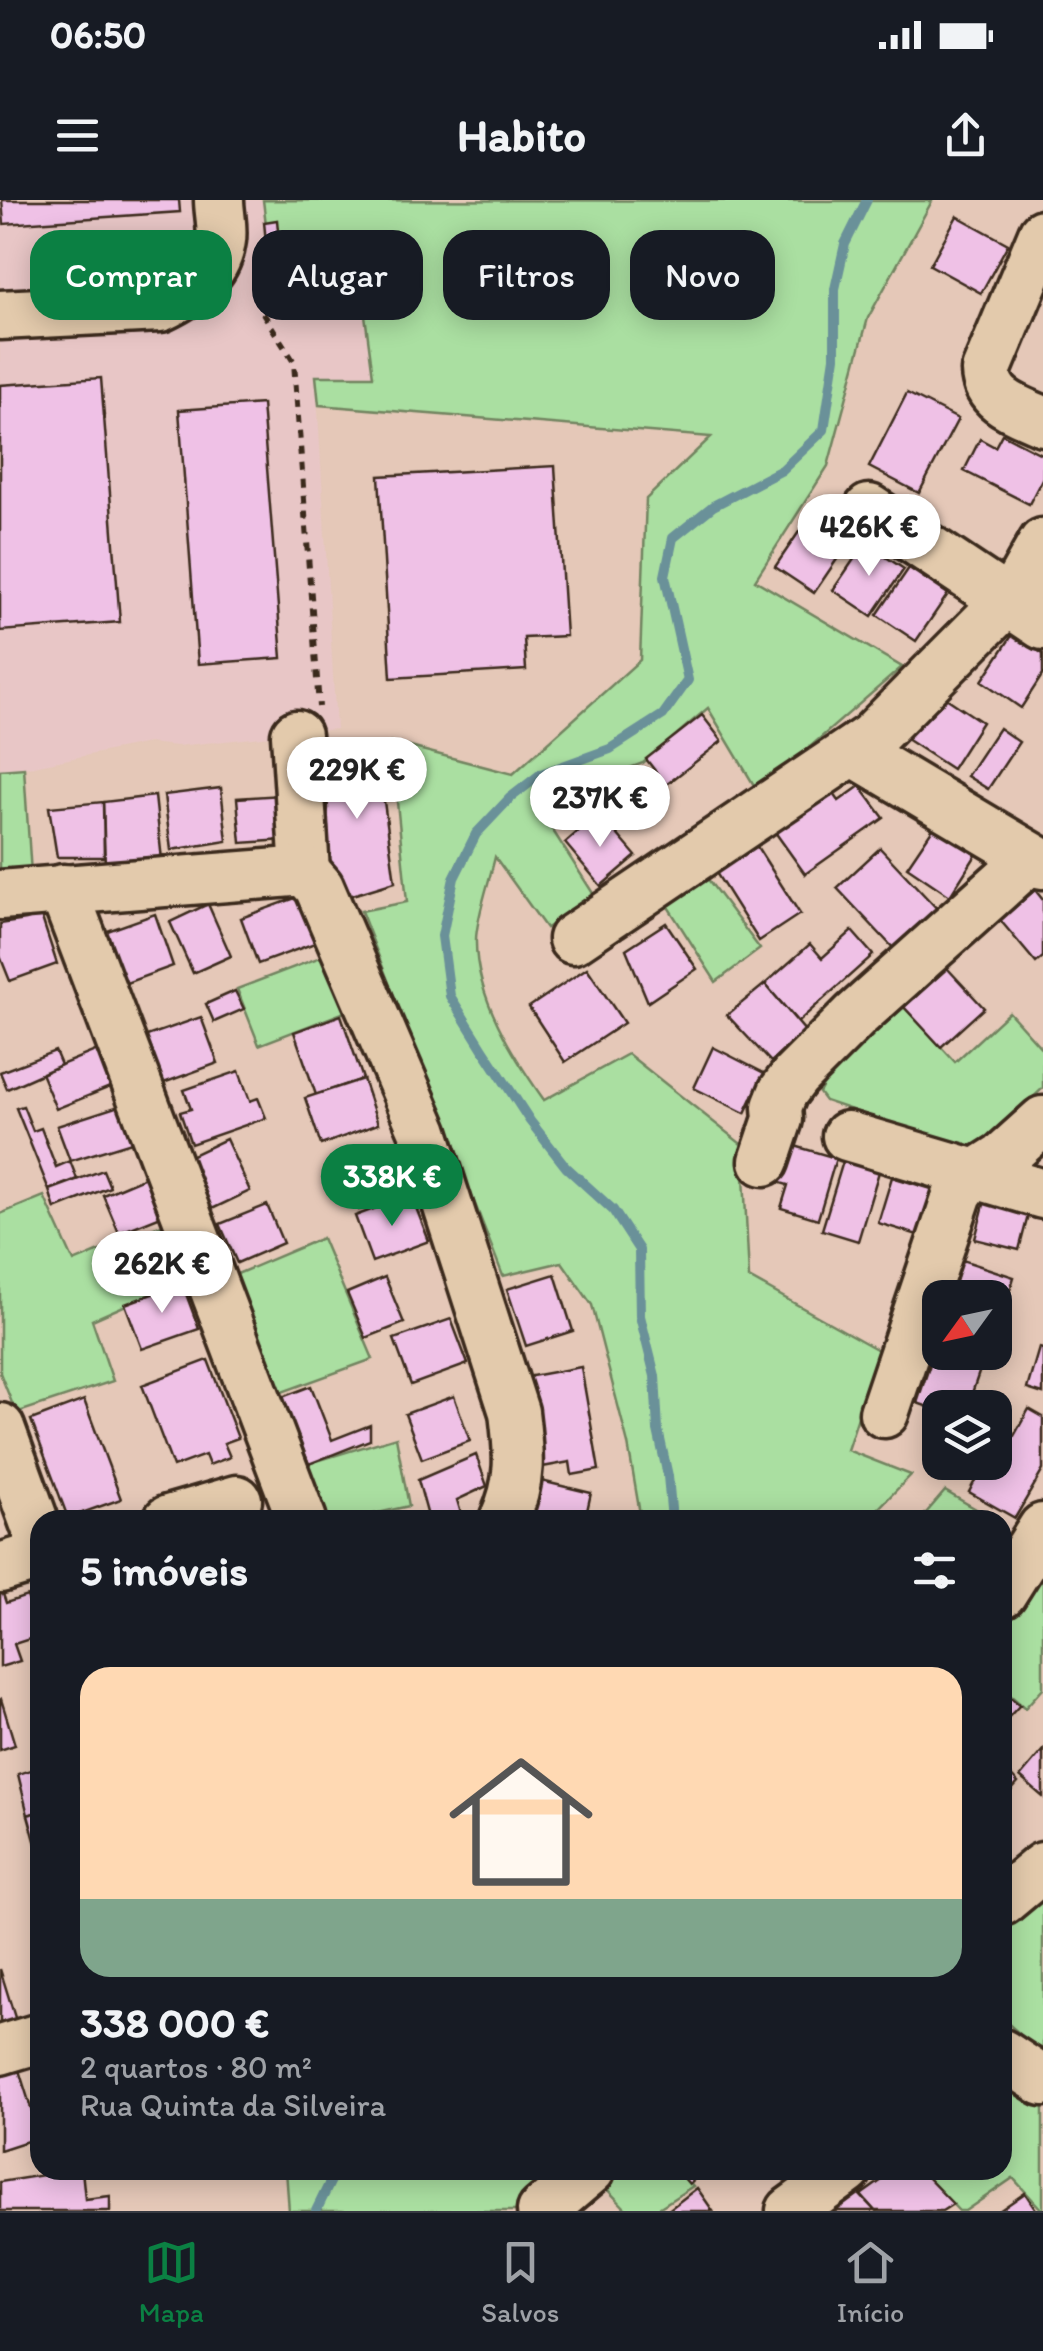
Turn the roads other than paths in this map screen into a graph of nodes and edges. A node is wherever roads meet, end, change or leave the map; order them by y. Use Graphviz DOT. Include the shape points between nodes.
graph roads {
  1 [pos="219,200"];
  2 [pos="1043,234"];
  3 [pos="0,315"];
  4 [pos="1043,421"];
  5 [pos="869,508"];
  6 [pos="1043,543"];
  7 [pos="1025,613"];
  8 [pos="296,736"];
  9 [pos="853,751"];
  10 [pos="1037,861"];
  11 [pos="305,871"];
  12 [pos="63,889"];
  13 [pos="0,894"];
  14 [pos="573,940"];
  15 [pos="1043,1120"];
  16 [pos="977,1173"];
  17 [pos="1043,1194"];
  18 [pos="884,1412"];
  19 [pos="0,1428"];
  20 [pos="237,1500"];
  21 [pos="202,1510"];
  22 [pos="298,1510"];
  23 [pos="508,1510"];
  24 [pos="1041,1537"];
  25 [pos="21,1556"];
  26 [pos="1012,1579"];
  27 [pos="1043,1868"];
  28 [pos="1012,1893"];
  29 [pos="30,2041"];
  30 [pos="0,2050"];
  31 [pos="1012,2061"];
  32 [pos="1043,2081"];
  33 [pos="578,2180"];
  34 [pos="833,2180"];
  35 [pos="542,2211"];
  36 [pos="791,2211"];
  1 -- 3 [label="street" via="221,240 212,266 182,296 160,307"];
  2 -- 4 [label="street" via="986,381 995,398"];
  5 -- 7 [label="street"];
  6 -- 7 [label="street" via="1017,589"];
  7 -- 9 [label="street"];
  8 -- 11 [label="street"];
  9 -- 10 [label="street"];
  9 -- 14 [label="street"];
  10 -- 16 [label="street" via="856,1015 810,1060 778,1107 802,1137"];
  11 -- 12 [label="street"];
  11 -- 23 [label="street" via="319,887 424,1132 514,1412 518,1456"];
  12 -- 13 [label="street"];
  12 -- 22 [label="street"];
  15 -- 16 [label="street"];
  16 -- 17 [label="street"];
  16 -- 18 [label="street" via="958,1193"];
  19 -- 25 [label="street"];
  20 -- 21 [label="street"];
  24 -- 26 [label="street"];
  27 -- 28 [label="street"];
  29 -- 30 [label="street"];
  31 -- 32 [label="street"];
  33 -- 35 [label="street"];
  34 -- 36 [label="street"];
}
